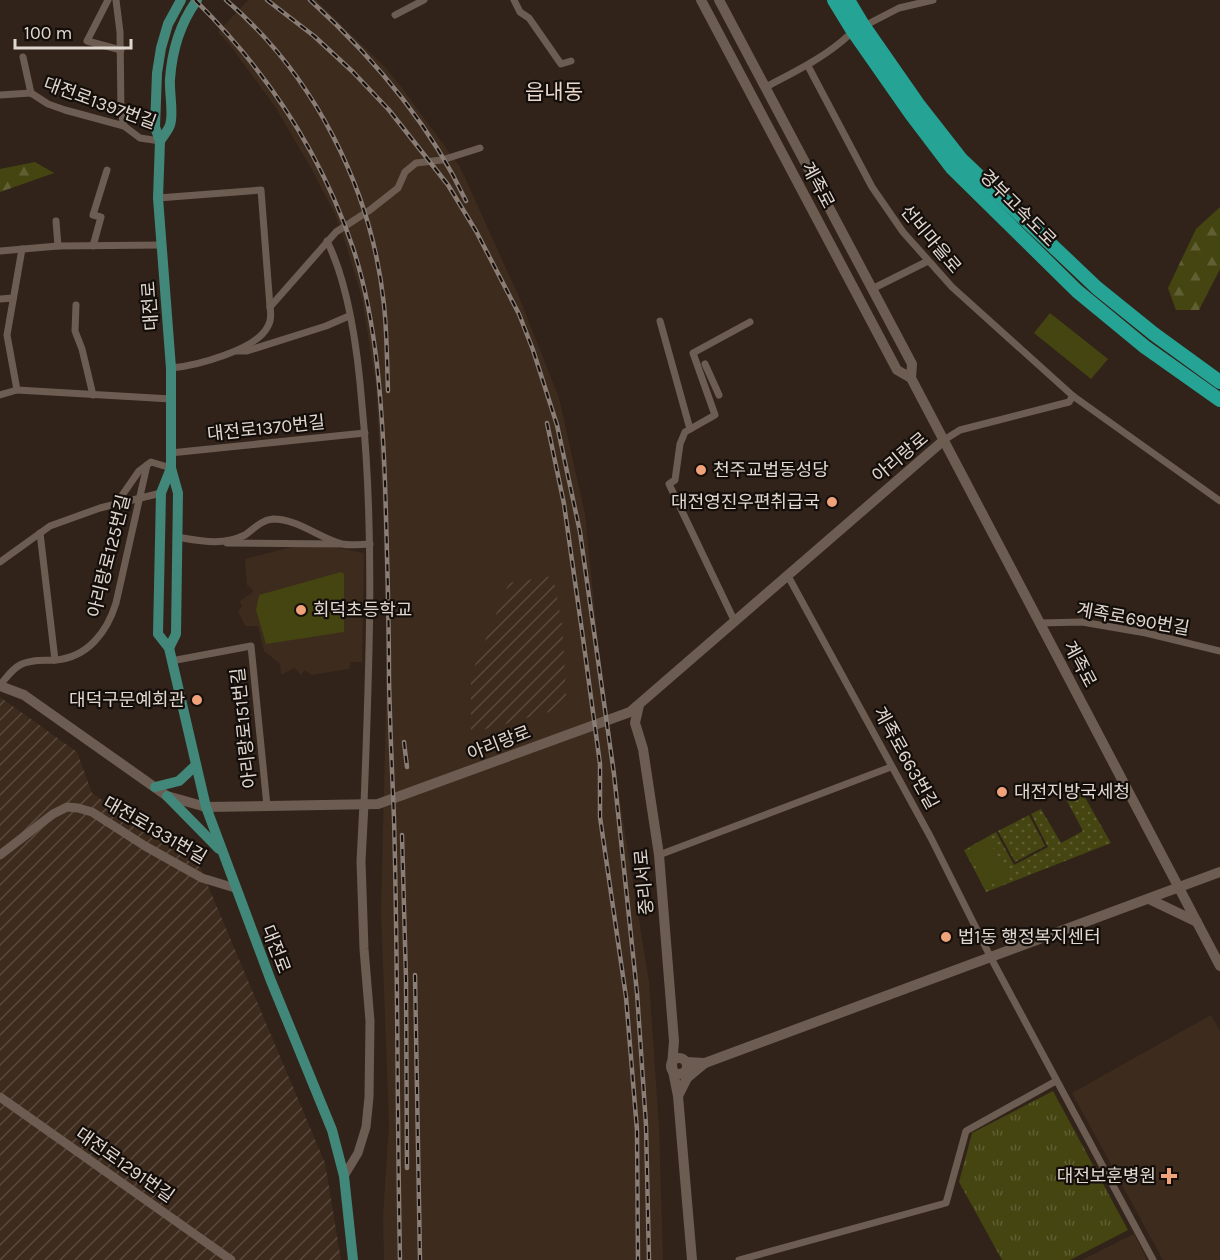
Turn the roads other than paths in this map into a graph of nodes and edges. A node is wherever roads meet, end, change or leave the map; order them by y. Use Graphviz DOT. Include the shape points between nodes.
graph roads {
  1 [pos="108,0"];
  2 [pos="116,0"];
  3 [pos="181,0"];
  4 [pos="197,0"];
  5 [pos="424,0"];
  6 [pos="514,0"];
  7 [pos="701,0"];
  8 [pos="719,0"];
  9 [pos="834,0"];
  10 [pos="848,0"];
  11 [pos="933,0"];
  12 [pos="395,15"];
  13 [pos="868,24"];
  14 [pos="849,35"];
  15 [pos="121,50"];
  16 [pos="23,57"];
  17 [pos="571,61"];
  18 [pos="808,66"];
  19 [pos="766,87"];
  20 [pos="31,93"];
  21 [pos="0,95"];
  22 [pos="124,126"];
  23 [pos="160,141"];
  24 [pos="480,148"];
  25 [pos="107,171"];
  26 [pos="158,198"];
  27 [pos="56,221"];
  28 [pos="327,242"];
  29 [pos="162,245"];
  30 [pos="58,246"];
  31 [pos="93,246"];
  32 [pos="22,249"];
  33 [pos="0,251"];
  34 [pos="928,261"];
  35 [pos="872,289"];
  36 [pos="13,298"];
  37 [pos="0,299"];
  38 [pos="76,305"];
  39 [pos="270,307"];
  40 [pos="349,316"];
  41 [pos="9,319"];
  42 [pos="0,320"];
  43 [pos="660,321"];
  44 [pos="750,322"];
  45 [pos="235,351"];
  46 [pos="705,364"];
  47 [pos="171,368"];
  48 [pos="911,378"];
  49 [pos="1220,382"];
  50 [pos="17,390"];
  51 [pos="0,395"];
  52 [pos="93,395"];
  53 [pos="719,395"];
  54 [pos="1073,396"];
  55 [pos="171,399"];
  56 [pos="1220,400"];
  57 [pos="690,429"];
  58 [pos="365,433"];
  59 [pos="944,440"];
  60 [pos="170,453"];
  61 [pos="147,465"];
  62 [pos="171,468"];
  63 [pos="162,493"];
  64 [pos="140,498"];
  65 [pos="1220,501"];
  66 [pos="116,504"];
  67 [pos="40,533"];
  68 [pos="177,537"];
  69 [pos="216,543"];
  70 [pos="344,544"];
  71 [pos="370,544"];
  72 [pos="0,561"];
  73 [pos="788,576"];
  74 [pos="734,620"];
  75 [pos="1040,623"];
  76 [pos="169,648"];
  77 [pos="1220,651"];
  78 [pos="55,660"];
  79 [pos="171,661"];
  80 [pos="0,685"];
  81 [pos="639,705"];
  82 [pos="618,715"];
  83 [pos="635,723"];
  84 [pos="196,765"];
  85 [pos="891,767"];
  86 [pos="155,787"];
  87 [pos="167,796"];
  88 [pos="364,804"];
  89 [pos="267,806"];
  90 [pos="206,807"];
  91 [pos="222,852"];
  92 [pos="0,855"];
  93 [pos="659,855"];
  94 [pos="1220,872"];
  95 [pos="1179,887"];
  96 [pos="235,888"];
  97 [pos="1149,899"];
  98 [pos="1197,922"];
  99 [pos="992,958"];
  100 [pos="1220,966"];
  101 [pos="675,1043"];
  102 [pos="701,1064"];
  103 [pos="672,1066"];
  104 [pos="684,1066"];
  105 [pos="1056,1081"];
  106 [pos="680,1093"];
  107 [pos="0,1096"];
  108 [pos="344,1176"];
  109 [pos="231,1260"];
  110 [pos="353,1260"];
  111 [pos="692,1260"];
  112 [pos="739,1260"];
  113 [pos="1153,1260"];
  1 -- 15 [label="street" via="87,41"];
  2 -- 15 [label="street"];
  3 -- 23 [label="main road, 대전로" via="168,24 157,73 155,127"];
  4 -- 23 [label="main road, 대전로" via="181,29 174,55 171,124"];
  5 -- 12 [label="street"];
  6 -- 17 [label="street" via="561,64"];
  7 -- 48 [label="main road, 계족로" via="897,370"];
  8 -- 19 [label="main road, 계족로"];
  9 -- 56 [label="highway, 경부고속도로" via="952,168 1077,291 1145,347"];
  10 -- 49 [label="highway, 경부고속도로" via="918,104 961,159 1097,288"];
  11 -- 13 [label="street" via="899,8"];
  14 -- 18 [label="street"];
  15 -- 22 [label="street"];
  16 -- 20 [label="street, 대전로1397번길"];
  18 -- 19 [label="street"];
  18 -- 34 [label="street, 선비마을로" via="872,187"];
  19 -- 35 [label="main road, 계족로"];
  20 -- 21 [label="street, 대전로1397번길"];
  20 -- 22 [label="street, 대전로1397번길" via="48,104"];
  22 -- 23 [label="street, 대전로1397번길" via="140,138"];
  23 -- 26 [label="main road, 대전로"];
  24 -- 28 [label="street" via="442,160 416,163 405,172 398,188"];
  25 -- 31 [label="street" via="93,215 100,218"];
  26 -- 29 [label="main road, 대전로"];
  26 -- 39 [label="street" via="261,190"];
  27 -- 30 [label="street"];
  28 -- 39 [label="street"];
  28 -- 40 [label="street"];
  29 -- 31 [label="street"];
  29 -- 47 [label="main road, 대전로"];
  30 -- 31 [label="street"];
  30 -- 32 [label="street"];
  32 -- 33 [label="street"];
  32 -- 36 [label="street"];
  34 -- 35 [label="street"];
  34 -- 54 [label="street, 선비마을로" via="951,287"];
  35 -- 48 [label="main road, 계족로" via="912,364"];
  36 -- 37 [label="street"];
  36 -- 41 [label="street"];
  38 -- 52 [label="street" via="75,331"];
  39 -- 45 [label="street" via="268,327"];
  40 -- 45 [label="street" via="248,351"];
  40 -- 58 [label="street"];
  41 -- 42 [label="street"];
  41 -- 50 [label="street" via="6,335"];
  43 -- 57 [label="street"];
  44 -- 57 [label="street" via="693,352 715,415"];
  45 -- 47 [label="street"];
  46 -- 53 [label="street"];
  47 -- 55 [label="main road, 대전로"];
  48 -- 59 [label="main road, 계족로"];
  50 -- 51 [label="street"];
  50 -- 52 [label="street"];
  52 -- 55 [label="street"];
  54 -- 59 [label="street" via="1069,402 960,430"];
  54 -- 65 [label="street, 선비마을로"];
  55 -- 60 [label="main road, 대전로"];
  57 -- 74 [label="street" via="680,444 675,480 669,484"];
  58 -- 60 [label="street, 대전로1370번길"];
  58 -- 71 [label="street"];
  59 -- 73 [label="main road, 아리랑로"];
  59 -- 75 [label="main road, 계족로"];
  60 -- 62 [label="main road, 대전로"];
  61 -- 62 [label="street" via="156,462"];
  61 -- 64 [label="street, 아리랑로125번길"];
  61 -- 66 [label="street"];
  62 -- 63 [label="main road, 대전로"];
  62 -- 68 [label="main road, 대전로" via="178,494"];
  63 -- 64 [label="street"];
  63 -- 76 [label="main road, 대전로" via="158,634"];
  64 -- 66 [label="street"];
  64 -- 78 [label="street, 아리랑로125번길" via="110,622 99,638 82,651 71,658"];
  66 -- 67 [label="street" via="64,520"];
  67 -- 72 [label="street"];
  67 -- 78 [label="street"];
  68 -- 69 [label="street"];
  68 -- 76 [label="main road, 대전로" via="176,634"];
  69 -- 70 [label="street"];
  69 -- 70 [label="street" via="243,536 272,519"];
  70 -- 71 [label="street"];
  71 -- 88 [label="street"];
  73 -- 74 [label="main road, 아리랑로"];
  73 -- 85 [label="street, 계족로663번길"];
  74 -- 81 [label="main road, 아리랑로"];
  75 -- 77 [label="street, 계족로690번길" via="1082,622"];
  75 -- 95 [label="main road, 계족로"];
  76 -- 79 [label="main road, 대전로"];
  78 -- 80 [label="street, 아리랑로125번길" via="21,664"];
  79 -- 84 [label="main road, 대전로"];
  79 -- 89 [label="street, 아리랑로151번길" via="251,646"];
  80 -- 86 [label="main road, 아리랑로" via="24,695"];
  81 -- 82 [label="main road, 아리랑로"];
  81 -- 83 [label="main road, 중리서로"];
  82 -- 83 [label="main road"];
  82 -- 88 [label="main road, 아리랑로" via="378,804"];
  83 -- 93 [label="main road, 중리서로" via="643,749"];
  84 -- 86 [label="main road" via="179,781"];
  84 -- 90 [label="main road, 대전로"];
  85 -- 93 [label="street"];
  85 -- 99 [label="street, 계족로663번길"];
  86 -- 87 [label="main road, 아리랑로"];
  87 -- 90 [label="main road, 아리랑로"];
  87 -- 91 [label="main road"];
  88 -- 89 [label="main road, 아리랑로"];
  88 -- 108 [label="street" via="361,861 370,1021 369,1097 358,1153"];
  89 -- 90 [label="main road, 아리랑로"];
  90 -- 91 [label="main road, 대전로"];
  91 -- 96 [label="main road, 대전로"];
  92 -- 96 [label="street, 대전로1331번길" via="52,814 68,807 78,808 92,812 202,878"];
  93 -- 101 [label="main road, 중리서로"];
  94 -- 95 [label="main road"];
  95 -- 97 [label="main road"];
  95 -- 98 [label="main road, 계족로"];
  96 -- 108 [label="main road, 대전로" via="332,1130"];
  97 -- 98 [label="main road"];
  97 -- 99 [label="main road"];
  98 -- 100 [label="main road, 계족로"];
  99 -- 102 [label="main road"];
  99 -- 105 [label="street, 계족로663번길"];
  101 -- 102 [label="main road" via="681,1052"];
  101 -- 103 [label="main road"];
  101 -- 104 [label="main road"];
  102 -- 104 [label="main road"];
  102 -- 106 [label="main road" via="687,1078"];
  103 -- 104 [label="main road" via="675,1060"];
  103 -- 106 [label="main road"];
  104 -- 106 [label="main road"];
  105 -- 112 [label="street" via="966,1131 946,1203"];
  105 -- 113 [label="street, 계족로663번길"];
  106 -- 111 [label="main road"];
  107 -- 109 [label="street, 대전로1291번길"];
  108 -- 110 [label="main road, 대전로"];
}
